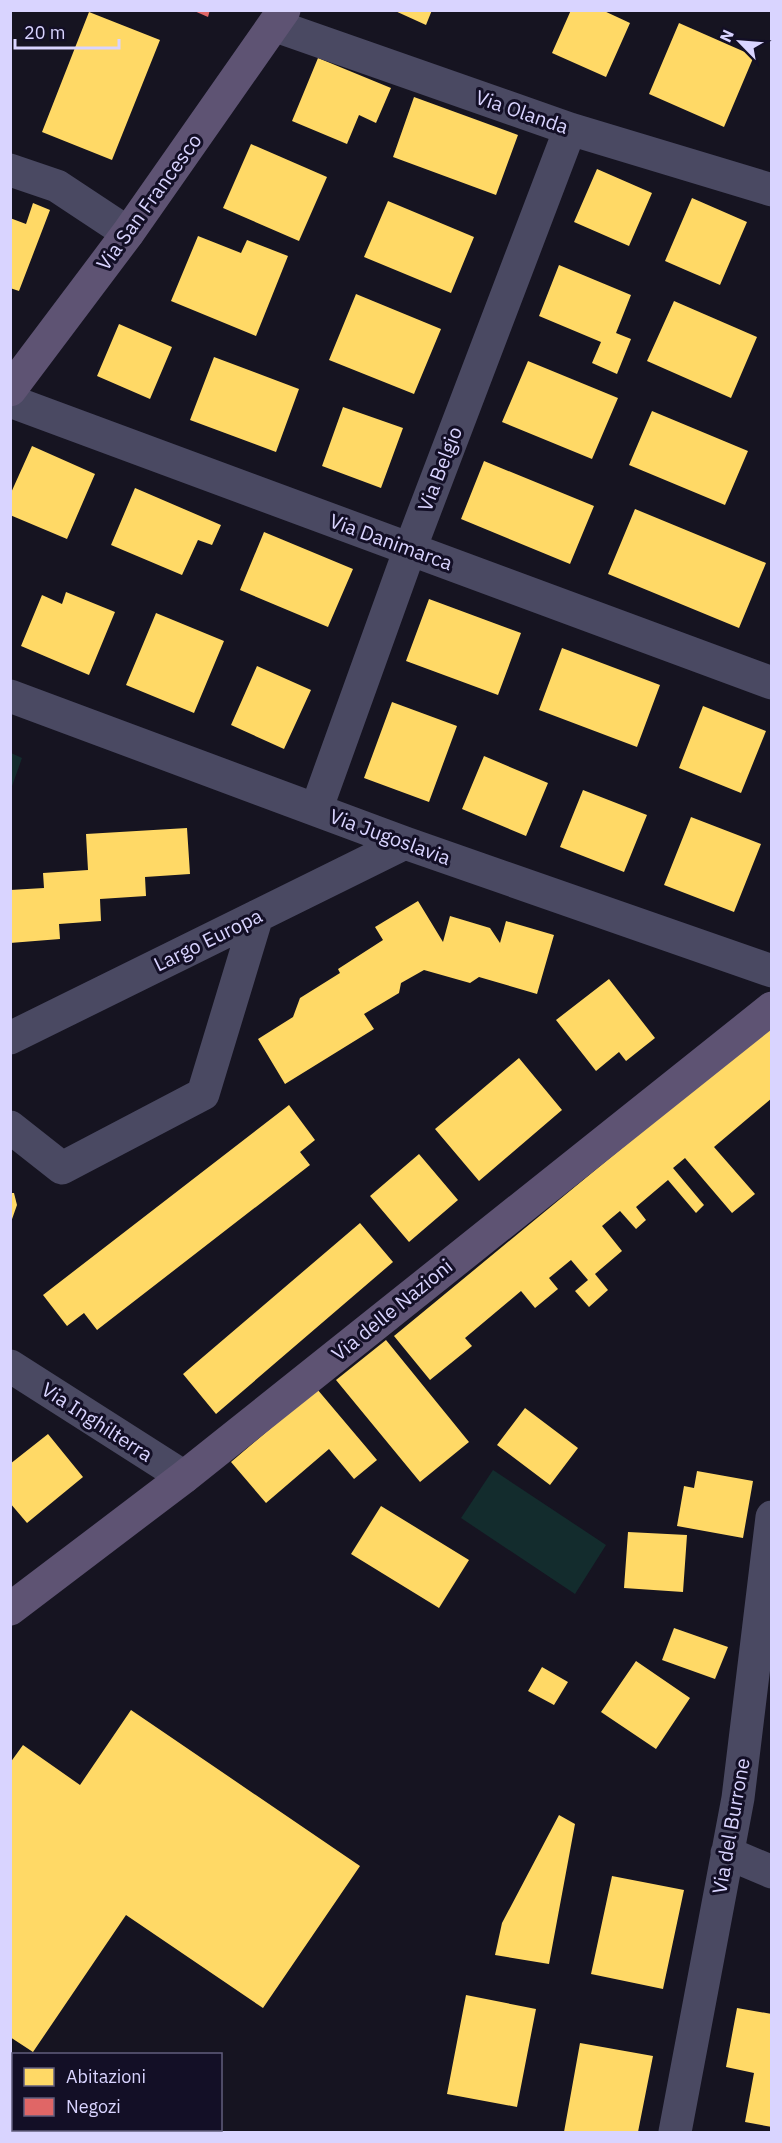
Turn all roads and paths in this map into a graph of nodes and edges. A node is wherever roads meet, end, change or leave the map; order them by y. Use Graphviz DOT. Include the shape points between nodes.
graph roads {
  1 [pos="280,18"];
  2 [pos="570,129"];
  3 [pos="10,170"];
  4 [pos="771,190"];
  5 [pos="128,233"];
  6 [pos="10,390"];
  7 [pos="10,401"];
  8 [pos="410,549"];
  9 [pos="771,683"];
  10 [pos="10,696"];
  11 [pos="315,810"];
  12 [pos="405,843"];
  13 [pos="257,916"];
  14 [pos="771,971"];
  15 [pos="771,1008"];
  16 [pos="10,1038"];
  17 [pos="10,1127"];
  18 [pos="10,1366"];
  19 [pos="184,1477"];
  20 [pos="771,1517"];
  21 [pos="10,1609"];
  22 [pos="764,1652"];
  23 [pos="727,1853"];
  24 [pos="771,1872"];
  25 [pos="675,2133"];
  1 -- 2 [label="street, Via Olanda"];
  1 -- 5 [label="main road, Via San Francesco"];
  2 -- 4 [label="street, Via Olanda"];
  2 -- 8 [label="street, Via Belgio"];
  3 -- 5 [label="street" via="57,186"];
  5 -- 6 [label="main road, Via San Francesco"];
  7 -- 8 [label="street, Via Danimarca"];
  8 -- 9 [label="street, Via Danimarca"];
  8 -- 11 [label="street, Via Belgio"];
  10 -- 11 [label="street, Via Jugoslavia"];
  11 -- 12 [label="street, Via Jugoslavia"];
  12 -- 13 [label="street, Largo Europa"];
  12 -- 14 [label="street, Via Jugoslavia"];
  13 -- 16 [label="street, Largo Europa"];
  13 -- 17 [label="street" via="203,1094 62,1168"];
  15 -- 19 [label="main road, Via delle Nazioni"];
  18 -- 19 [label="street, Via Inghilterra"];
  19 -- 21 [label="main road, Via delle Nazioni"];
  20 -- 22 [label="street, Via del Burrone"];
  22 -- 23 [label="street, Via del Burrone"];
  23 -- 24 [label="street"];
  23 -- 25 [label="street, Via del Burrone"];
}
